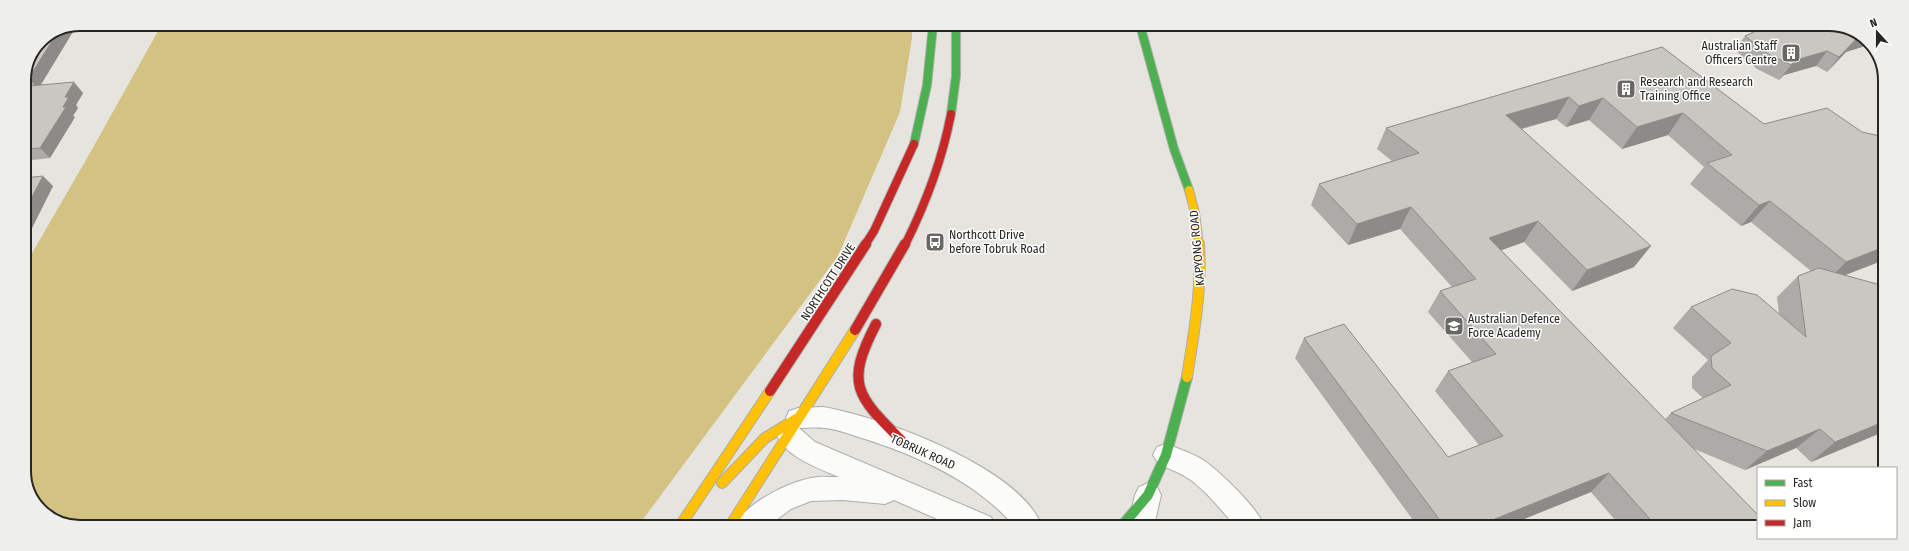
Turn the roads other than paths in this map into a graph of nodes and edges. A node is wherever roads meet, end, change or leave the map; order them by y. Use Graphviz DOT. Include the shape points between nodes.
graph roads {
  1 [pos="933,31"];
  2 [pos="956,31"];
  3 [pos="1142,31"];
  4 [pos="945,146"];
  5 [pos="946,170"];
  6 [pos="880,316"];
  7 [pos="782,372"];
  8 [pos="776,398"];
  9 [pos="787,424"];
  10 [pos="901,440"];
  11 [pos="1166,455"];
  12 [pos="908,494"];
  13 [pos="1148,495"];
  14 [pos="689,512"];
  15 [pos="684,520"];
  16 [pos="733,520"];
  17 [pos="755,520"];
  18 [pos="968,520"];
  19 [pos="1025,520"];
  20 [pos="1127,520"];
  21 [pos="1142,520"];
  22 [pos="1246,520"];
  1 -- 7 [label="street, NORTHCOTT DRIVE" via="926,102 914,144 874,231"];
  2 -- 4 [label="street" via="956,85"];
  3 -- 11 [label="street, KAPYONG ROAD" via="1174,149 1192,199 1198,233 1201,280 1200,305 1187,380"];
  4 -- 5 [label="street"];
  4 -- 9 [label="street" via="922,211 899,258 877,296"];
  6 -- 10 [label="street" via="861,349 857,380 870,408"];
  7 -- 8 [label="street"];
  7 -- 14 [label="street, NORTHCOTT DRIVE"];
  9 -- 10 [label="street, TOBRUK ROAD" via="823,417"];
  9 -- 12 [label="street" via="806,450"];
  9 -- 14 [label="street" via="758,442 723,482"];
  9 -- 16 [label="street"];
  10 -- 19 [label="street, TOBRUK ROAD" via="948,461 977,478 1012,505"];
  11 -- 13 [label="street, KAPYONG ROAD"];
  11 -- 22 [label="street" via="1196,469"];
  12 -- 17 [label="street" via="844,488 807,490 774,504"];
  12 -- 18 [label="street"];
  13 -- 20 [label="street, KAPYONG ROAD"];
  13 -- 21 [label="street, KAPYONG ROAD"];
  14 -- 15 [label="street, NORTHCOTT DRIVE"];
}
